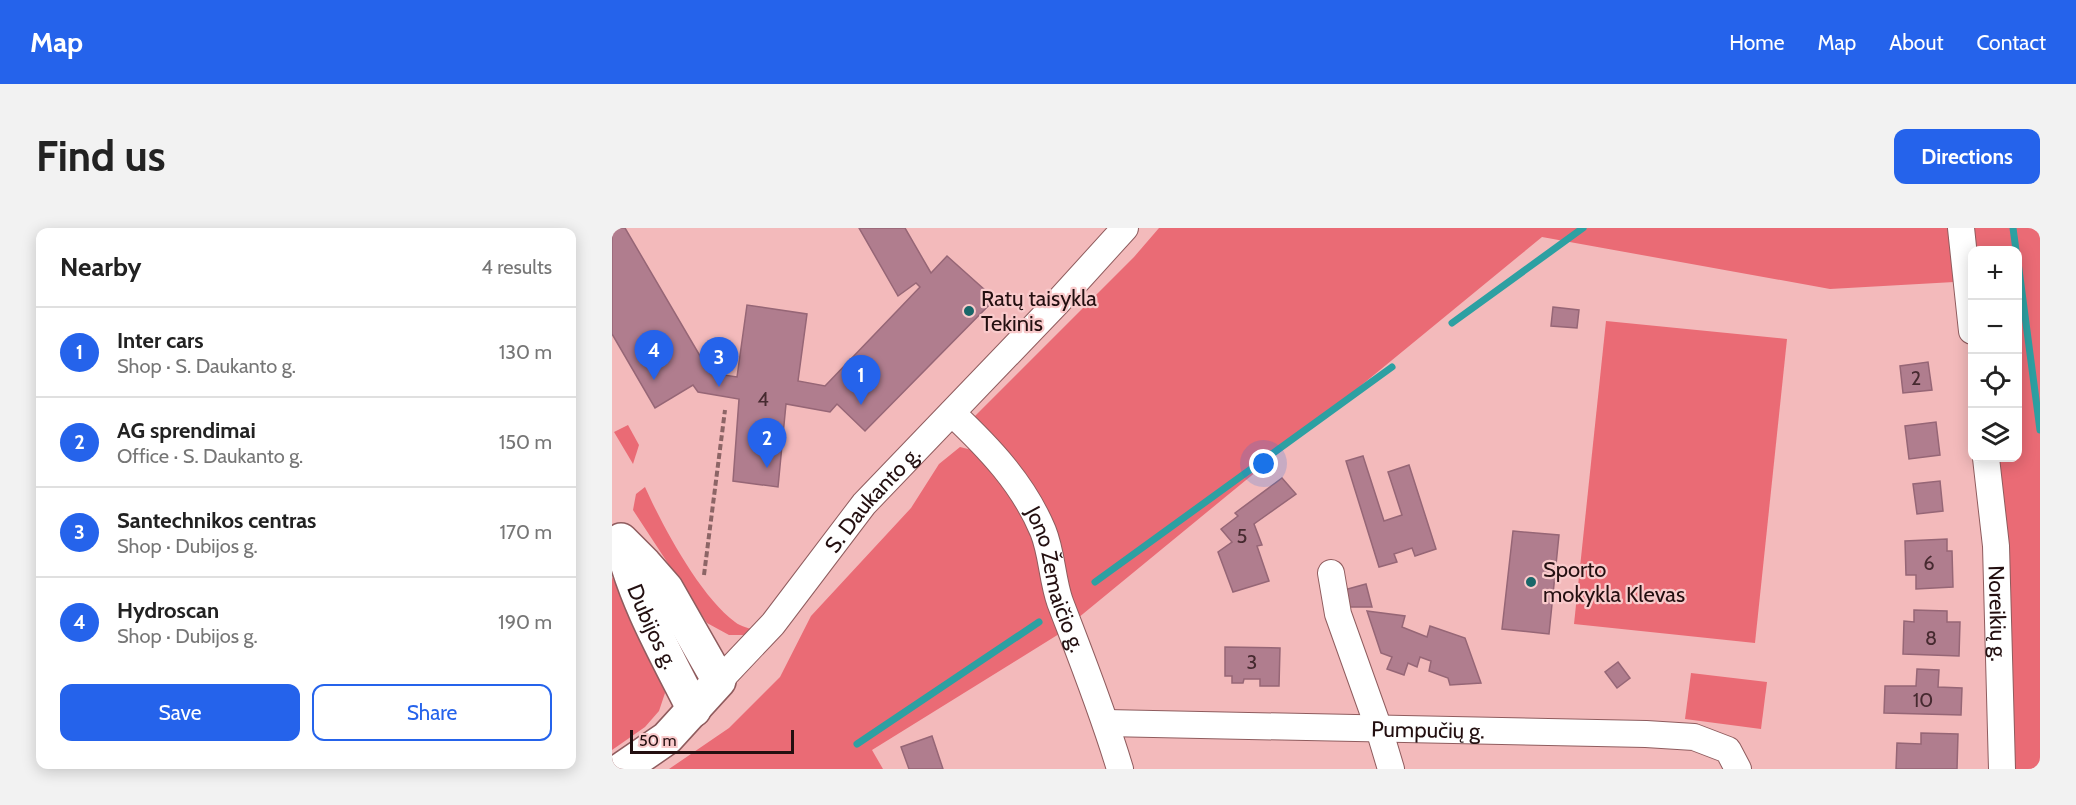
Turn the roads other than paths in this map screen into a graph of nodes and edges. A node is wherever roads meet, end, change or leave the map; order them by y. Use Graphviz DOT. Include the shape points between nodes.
graph roads {
  1 [pos="1125,228"];
  2 [pos="1961,228"];
  3 [pos="1969,300"];
  4 [pos="952,413"];
  5 [pos="1986,462"];
  6 [pos="616,532"];
  7 [pos="1332,573"];
  8 [pos="719,681"];
  9 [pos="694,710"];
  10 [pos="1106,723"];
  11 [pos="1379,729"];
  12 [pos="622,769"];
  13 [pos="1120,769"];
  14 [pos="1390,769"];
  15 [pos="1738,769"];
  16 [pos="2002,769"];
  1 -- 4 [label="street, S. Daukanto g."];
  2 -- 3 [label="street"];
  4 -- 8 [label="street, S. Daukanto g." via="864,504 773,624"];
  4 -- 10 [label="street, Jono Žemaičio g." via="989,448 1017,484 1043,532 1058,597"];
  5 -- 16 [label="street, Noreikių g." via="1996,546"];
  6 -- 8 [label="main road, Dubijos g." via="666,588"];
  6 -- 9 [label="main road, Dubijos g." via="643,608"];
  7 -- 11 [label="street" via="1338,614"];
  8 -- 9 [label="main road, S. Daukanto g."];
  9 -- 12 [label="main road, S. Daukanto g." via="667,738"];
  10 -- 11 [label="street, Pumpučių g."];
  10 -- 13 [label="street, Jono Žemaičio g."];
  11 -- 14 [label="street"];
  11 -- 15 [label="street, Pumpučių g." via="1694,737 1728,750"];
}
